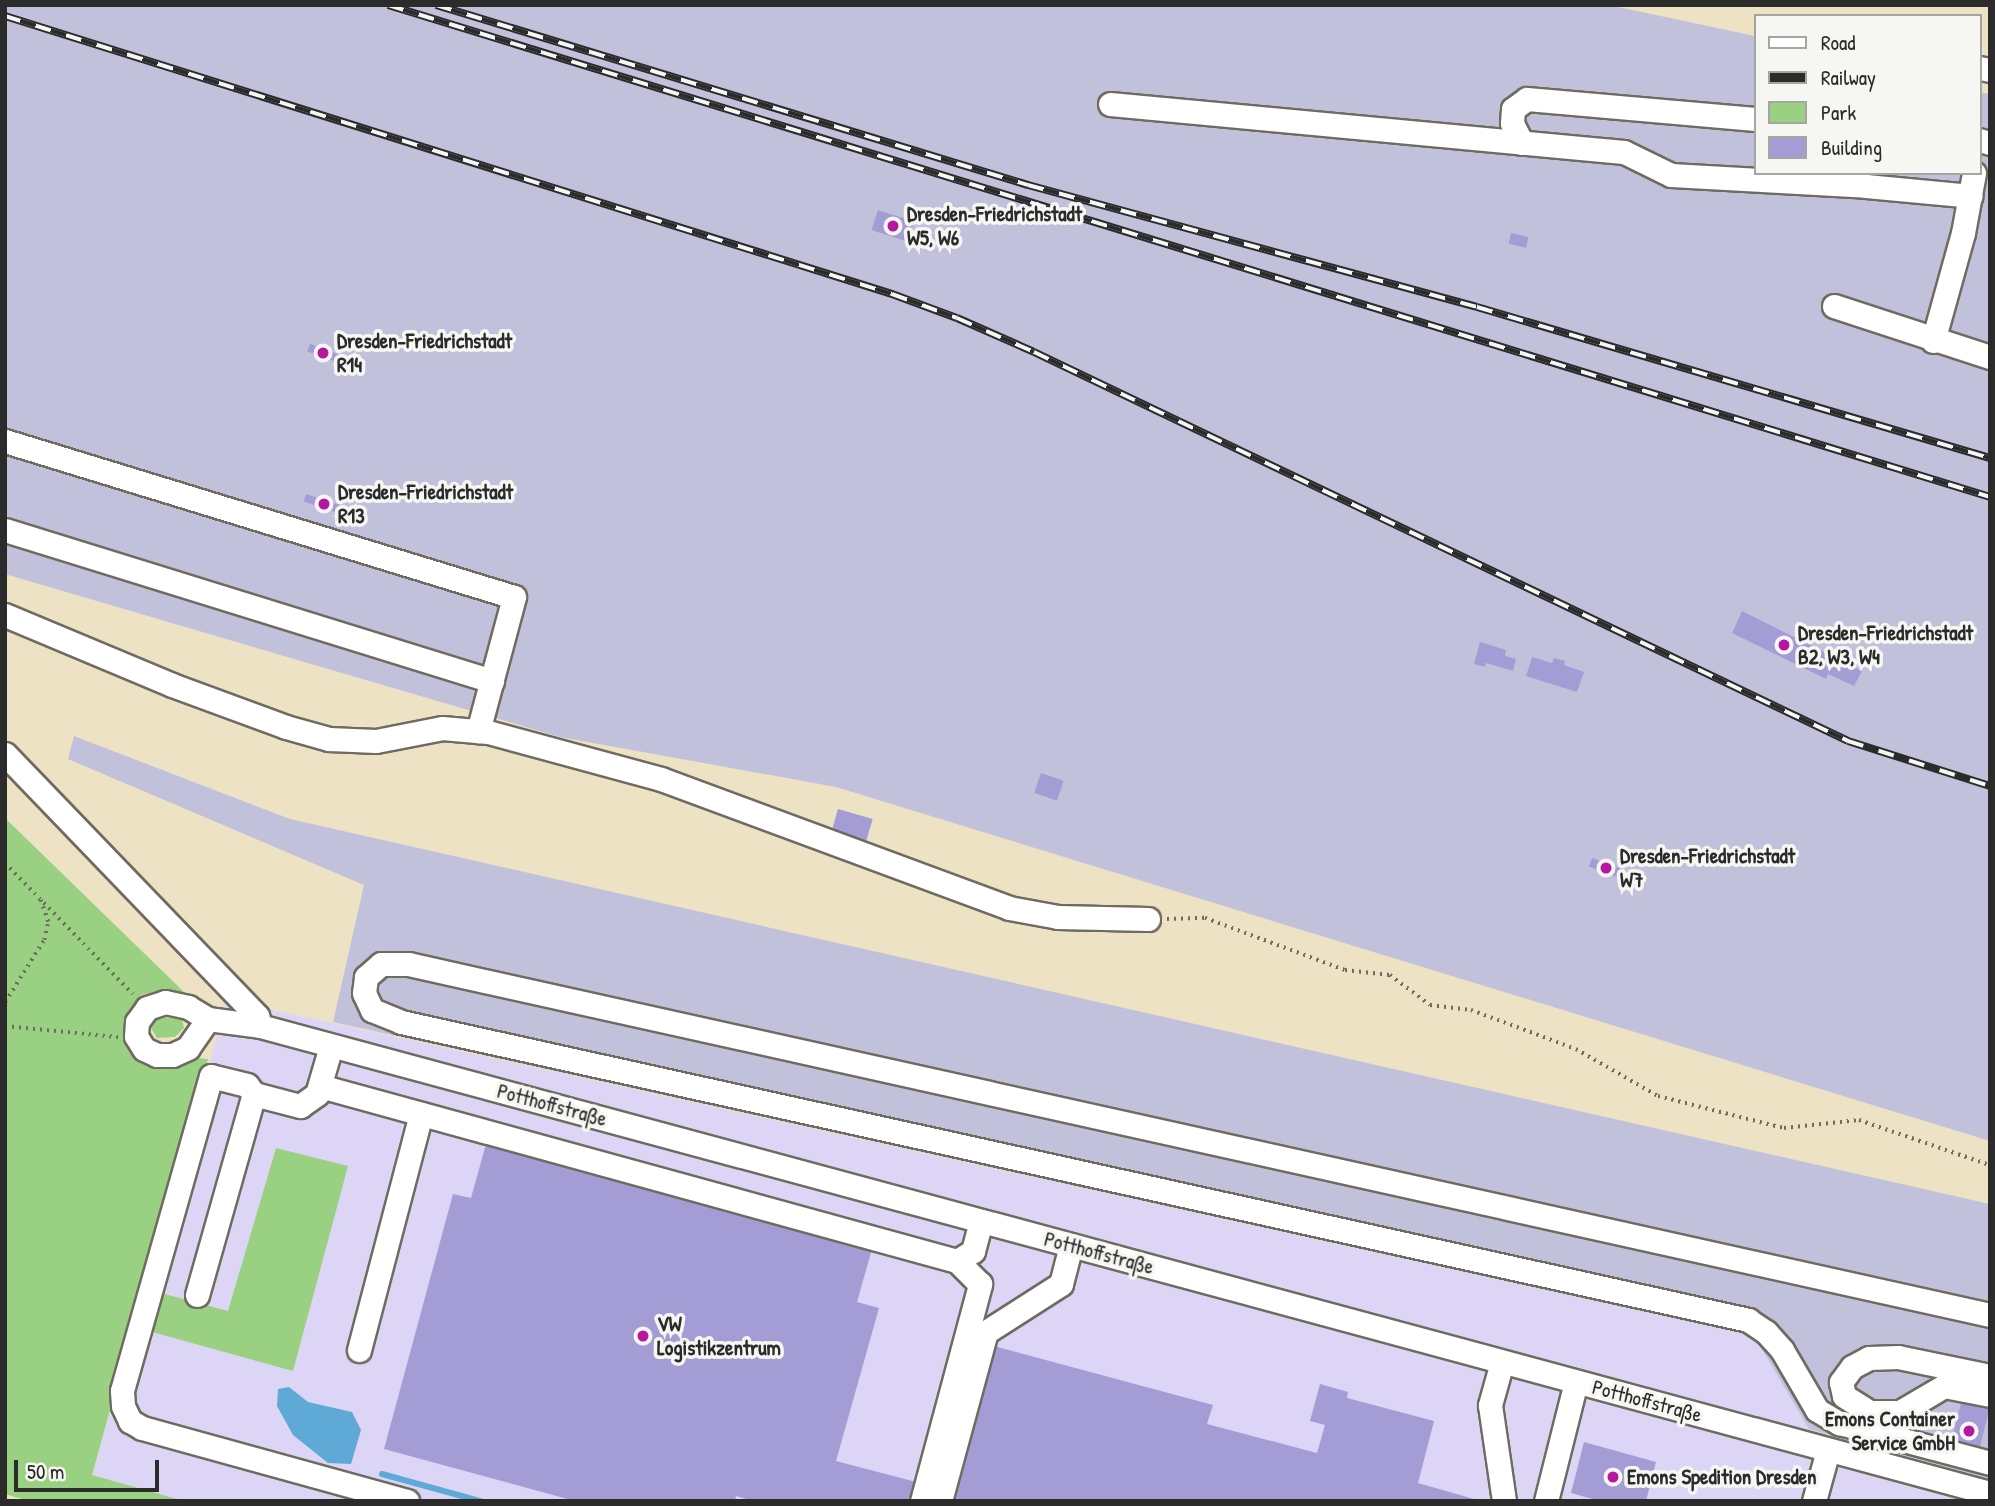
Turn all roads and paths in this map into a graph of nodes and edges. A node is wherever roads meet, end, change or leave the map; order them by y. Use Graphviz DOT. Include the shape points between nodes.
graph roads {
  1 [pos="1110,104"];
  2 [pos="1754,119"];
  3 [pos="1522,143"];
  4 [pos="1974,175"];
  5 [pos="1971,196"];
  6 [pos="1834,306"];
  7 [pos="1933,341"];
  8 [pos="1990,357"];
  9 [pos="5,441"];
  10 [pos="5,530"];
  11 [pos="5,615"];
  12 [pos="492,681"];
  13 [pos="478,731"];
  14 [pos="5,754"];
  15 [pos="5,863"];
  16 [pos="39,897"];
  17 [pos="1148,919"];
  18 [pos="5,1002"];
  19 [pos="147,1008"];
  20 [pos="208,1019"];
  21 [pos="5,1026"];
  22 [pos="260,1027"];
  23 [pos="136,1036"];
  24 [pos="331,1046"];
  25 [pos="320,1086"];
  26 [pos="254,1094"];
  27 [pos="421,1114"];
  28 [pos="1990,1165"];
  29 [pos="981,1221"];
  30 [pos="1071,1245"];
  31 [pos="957,1261"];
  32 [pos="197,1295"];
  33 [pos="1990,1315"];
  34 [pos="359,1350"];
  35 [pos="1502,1362"];
  36 [pos="1990,1376"];
  37 [pos="1576,1382"];
  38 [pos="1990,1395"];
  39 [pos="1828,1450"];
  40 [pos="1990,1463"];
  41 [pos="1990,1493"];
  42 [pos="407,1501"];
  43 [pos="922,1501"];
  44 [pos="940,1501"];
  45 [pos="1504,1501"];
  46 [pos="1546,1501"];
  47 [pos="1814,1501"];
  1 -- 3 [label="street"];
  2 -- 3 [label="street" via="1527,99 1513,109 1512,122"];
  3 -- 5 [label="street" via="1624,152 1671,175"];
  4 -- 5 [label="street"];
  5 -- 7 [label="street"];
  6 -- 7 [label="street"];
  7 -- 8 [label="street"];
  9 -- 12 [label="street" via="514,597"];
  10 -- 12 [label="street"];
  11 -- 13 [label="street" via="172,685 329,739 376,741 442,728"];
  12 -- 13 [label="street"];
  13 -- 17 [label="street" via="661,779 1009,908 1058,917"];
  14 -- 22 [label="street" via="257,1016"];
  15 -- 16 [label="path"];
  16 -- 18 [label="path" via="48,922 44,940"];
  16 -- 19 [label="path"];
  17 -- 28 [label="path" via="1205,918 1346,970 1390,975 1430,1005 1471,1010 1576,1049 1658,1096 1784,1128 1859,1120"];
  19 -- 20 [label="street, Potthoffstraße" via="165,1002 188,1007"];
  19 -- 23 [label="street" via="136,1022"];
  20 -- 22 [label="street, Potthoffstraße"];
  20 -- 23 [label="street" via="188,1048 172,1055 144,1049"];
  21 -- 23 [label="path" via="72,1035"];
  22 -- 24 [label="street, Potthoffstraße"];
  24 -- 25 [label="street"];
  24 -- 29 [label="street, Potthoffstraße"];
  25 -- 26 [label="street" via="317,1094 300,1106"];
  25 -- 27 [label="street"];
  26 -- 32 [label="street"];
  26 -- 42 [label="street" via="247,1085 211,1076 122,1391 123,1406 130,1421 142,1428"];
  27 -- 31 [label="street"];
  27 -- 34 [label="street"];
  29 -- 30 [label="street, Potthoffstraße"];
  29 -- 31 [label="street" via="973,1251"];
  30 -- 35 [label="street, Potthoffstraße"];
  30 -- 44 [label="street" via="1061,1284 986,1332"];
  31 -- 43 [label="street" via="980,1284"];
  33 -- 40 [label="street" via="408,964 380,964 366,977 363,993 372,1010 401,1022 1748,1320 1782,1350 1817,1410 1839,1423"];
  35 -- 37 [label="street, Potthoffstraße"];
  35 -- 45 [label="street" via="1490,1405"];
  36 -- 38 [label="street" via="1889,1357 1869,1358 1852,1367 1841,1382 1844,1396 1870,1412 1900,1412 1944,1386"];
  37 -- 39 [label="street, Potthoffstraße"];
  37 -- 46 [label="street"];
  39 -- 41 [label="street, Potthoffstraße"];
  39 -- 47 [label="street"];
}
